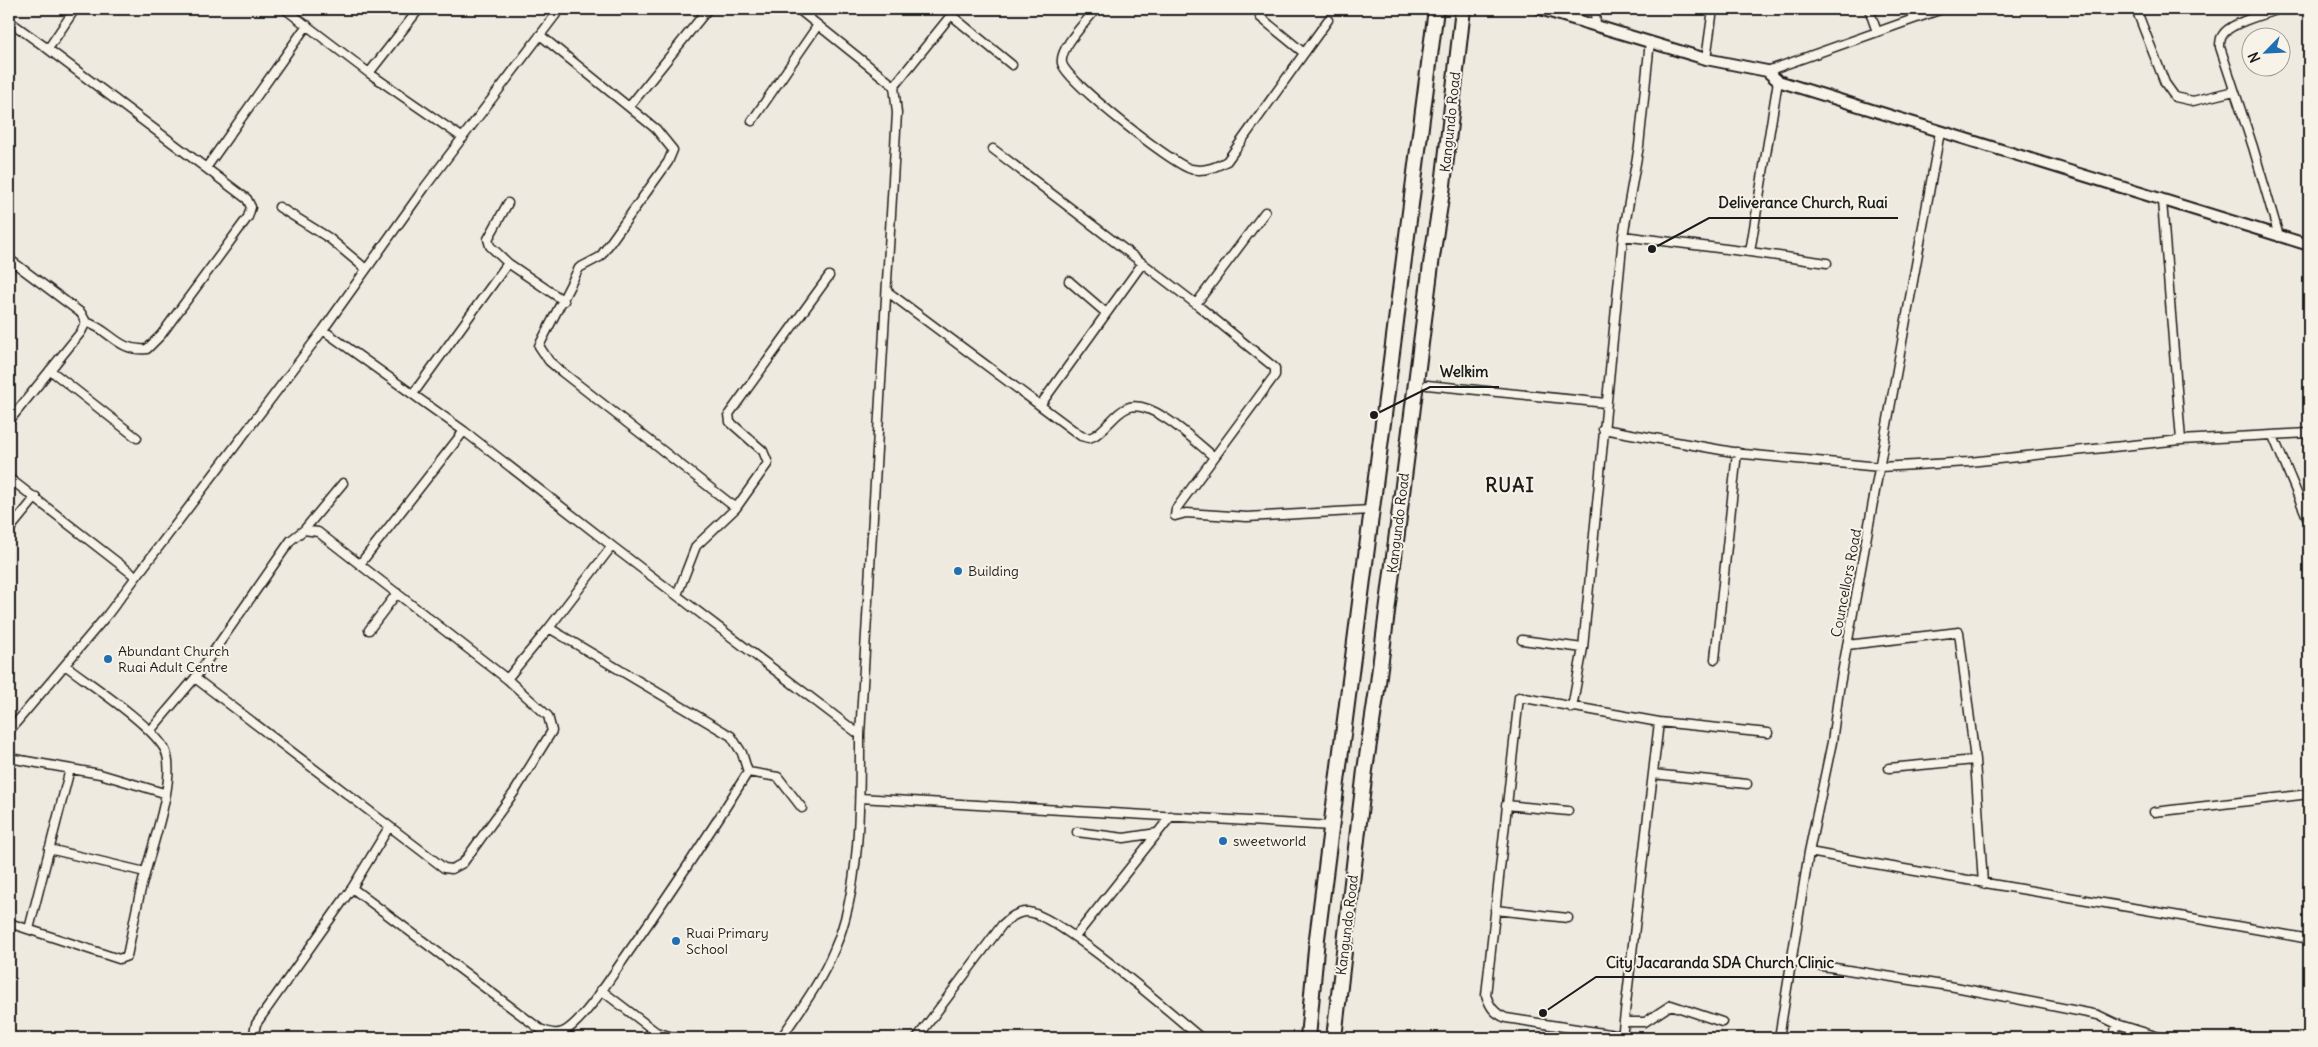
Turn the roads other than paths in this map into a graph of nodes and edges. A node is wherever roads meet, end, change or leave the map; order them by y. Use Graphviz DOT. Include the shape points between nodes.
graph roads {
  1 [pos="75,9"];
  2 [pos="286,9"];
  3 [pos="419,9"];
  4 [pos="560,9"];
  5 [pos="708,9"];
  6 [pos="798,9"];
  7 [pos="1083,9"];
  8 [pos="1436,9"];
  9 [pos="1463,9"];
  10 [pos="1540,9"];
  11 [pos="1596,9"];
  12 [pos="1713,9"];
  13 [pos="1869,9"];
  14 [pos="1942,9"];
  15 [pos="2136,9"];
  16 [pos="2279,9"];
  17 [pos="953,12"];
  18 [pos="1094,12"];
  19 [pos="1260,18"];
  20 [pos="1328,20"];
  21 [pos="9,21"];
  22 [pos="307,25"];
  23 [pos="818,25"];
  24 [pos="1596,27"];
  25 [pos="1877,32"];
  26 [pos="540,35"];
  27 [pos="1650,41"];
  28 [pos="48,50"];
  29 [pos="1304,53"];
  30 [pos="1706,59"];
  31 [pos="1012,65"];
  32 [pos="1767,71"];
  33 [pos="369,73"];
  34 [pos="1778,81"];
  35 [pos="894,86"];
  36 [pos="2234,91"];
  37 [pos="629,107"];
  38 [pos="752,121"];
  39 [pos="1940,132"];
  40 [pos="463,138"];
  41 [pos="992,149"];
  42 [pos="206,168"];
  43 [pos="2162,201"];
  44 [pos="508,203"];
  45 [pos="279,207"];
  46 [pos="1265,212"];
  47 [pos="1623,236"];
  48 [pos="2278,236"];
  49 [pos="2309,245"];
  50 [pos="1750,252"];
  51 [pos="9,259"];
  52 [pos="508,263"];
  53 [pos="1827,263"];
  54 [pos="1142,264"];
  55 [pos="366,270"];
  56 [pos="829,276"];
  57 [pos="1069,281"];
  58 [pos="888,292"];
  59 [pos="564,301"];
  60 [pos="1196,304"];
  61 [pos="1105,312"];
  62 [pos="86,322"];
  63 [pos="323,330"];
  64 [pos="50,370"];
  65 [pos="1427,385"];
  66 [pos="413,394"];
  67 [pos="1041,404"];
  68 [pos="1606,404"];
  69 [pos="9,421"];
  70 [pos="1603,429"];
  71 [pos="464,431"];
  72 [pos="2309,433"];
  73 [pos="2273,436"];
  74 [pos="137,438"];
  75 [pos="2181,440"];
  76 [pos="1737,452"];
  77 [pos="1213,456"];
  78 [pos="1880,467"];
  79 [pos="9,478"];
  80 [pos="343,483"];
  81 [pos="36,498"];
  82 [pos="736,508"];
  83 [pos="1371,510"];
  84 [pos="2309,522"];
  85 [pos="9,530"];
  86 [pos="304,530"];
  87 [pos="612,546"];
  88 [pos="360,564"];
  89 [pos="135,576"];
  90 [pos="397,593"];
  91 [pos="676,595"];
  92 [pos="549,628"];
  93 [pos="369,630"];
  94 [pos="1522,640"];
  95 [pos="1847,645"];
  96 [pos="1583,648"];
  97 [pos="1715,659"];
  98 [pos="65,665"];
  99 [pos="195,678"];
  100 [pos="508,679"];
  101 [pos="1572,708"];
  102 [pos="1659,722"];
  103 [pos="9,731"];
  104 [pos="150,731"];
  105 [pos="1768,733"];
  106 [pos="860,735"];
  107 [pos="9,758"];
  108 [pos="1974,760"];
  109 [pos="1889,768"];
  110 [pos="70,769"];
  111 [pos="748,772"];
  112 [pos="1653,774"];
  113 [pos="1747,784"];
  114 [pos="164,793"];
  115 [pos="2309,794"];
  116 [pos="860,798"];
  117 [pos="1506,805"];
  118 [pos="802,808"];
  119 [pos="1568,811"];
  120 [pos="2154,812"];
  121 [pos="1170,816"];
  122 [pos="1331,826"];
  123 [pos="389,827"];
  124 [pos="1077,832"];
  125 [pos="1157,833"];
  126 [pos="49,849"];
  127 [pos="1809,852"];
  128 [pos="145,872"];
  129 [pos="1983,884"];
  130 [pos="352,888"];
  131 [pos="1495,910"];
  132 [pos="1568,918"];
  133 [pos="9,923"];
  134 [pos="29,929"];
  135 [pos="1075,937"];
  136 [pos="2309,939"];
  137 [pos="1791,961"];
  138 [pos="601,990"];
  139 [pos="1624,1022"];
  140 [pos="1722,1022"];
  141 [pos="2117,1024"];
  142 [pos="656,1032"];
  143 [pos="1622,1037"];
  144 [pos="252,1038"];
  145 [pos="644,1038"];
  146 [pos="676,1038"];
  147 [pos="781,1038"];
  148 [pos="917,1038"];
  149 [pos="1201,1038"];
  150 [pos="1308,1038"];
  151 [pos="1334,1038"];
  152 [pos="1779,1038"];
  153 [pos="2113,1038"];
  154 [pos="2162,1038"];
  1 -- 28 [label="street"];
  2 -- 22 [label="street"];
  3 -- 33 [label="street"];
  4 -- 26 [label="street"];
  5 -- 37 [label="street"];
  6 -- 23 [label="street"];
  7 -- 18 [label="street"];
  8 -- 83 [label="highway, Kangundo Road"];
  9 -- 151 [label="highway, Kangundo Road" via="1443,185 1364,770"];
  10 -- 24 [label="street"];
  11 -- 24 [label="street"];
  12 -- 30 [label="street"];
  13 -- 25 [label="street"];
  14 -- 25 [label="street"];
  15 -- 36 [label="street" via="2165,83 2175,96 2193,101"];
  16 -- 36 [label="street" via="2235,25 2221,37 2222,55"];
  17 -- 31 [label="street"];
  17 -- 35 [label="street"];
  18 -- 29 [label="street" via="1062,54 1066,73 1127,125 1189,168 1214,168 1227,161"];
  19 -- 29 [label="street"];
  20 -- 29 [label="street"];
  21 -- 28 [label="street"];
  22 -- 33 [label="street"];
  22 -- 42 [label="street"];
  23 -- 35 [label="street"];
  23 -- 38 [label="street"];
  24 -- 27 [label="street"];
  25 -- 32 [label="street"];
  26 -- 37 [label="street"];
  26 -- 40 [label="street"];
  27 -- 30 [label="street"];
  27 -- 47 [label="street" via="1639,146"];
  28 -- 42 [label="street"];
  30 -- 32 [label="street"];
  32 -- 34 [label="street"];
  33 -- 40 [label="street"];
  34 -- 39 [label="street"];
  34 -- 50 [label="street"];
  35 -- 58 [label="street" via="897,113"];
  36 -- 48 [label="street"];
  37 -- 59 [label="street" via="656,129 674,150 600,257 579,268"];
  39 -- 43 [label="street"];
  39 -- 78 [label="street, Councellors Road"];
  40 -- 55 [label="street"];
  41 -- 54 [label="street"];
  42 -- 62 [label="street" via="248,199 250,213 161,335 147,349 127,348 96,325"];
  43 -- 48 [label="street"];
  43 -- 75 [label="street"];
  44 -- 52 [label="street" via="488,239 490,246"];
  45 -- 55 [label="street" via="329,238"];
  46 -- 60 [label="street"];
  47 -- 50 [label="street"];
  47 -- 68 [label="street"];
  48 -- 49 [label="street"];
  50 -- 53 [label="street"];
  51 -- 62 [label="street" via="81,313"];
  52 -- 59 [label="street"];
  52 -- 66 [label="street"];
  54 -- 60 [label="street"];
  54 -- 61 [label="street"];
  55 -- 63 [label="street"];
  56 -- 82 [label="street" via="729,414 730,422 763,451 768,463"];
  57 -- 61 [label="street"];
  58 -- 67 [label="street"];
  58 -- 106 [label="street"];
  59 -- 82 [label="street" via="540,346 549,360"];
  60 -- 77 [label="street" via="1276,370"];
  61 -- 67 [label="street"];
  62 -- 64 [label="street"];
  63 -- 66 [label="street"];
  63 -- 89 [label="street"];
  64 -- 69 [label="street"];
  64 -- 74 [label="street"];
  65 -- 68 [label="street"];
  66 -- 71 [label="street"];
  67 -- 77 [label="street" via="1081,436 1089,438 1124,409 1132,405 1143,406 1181,430"];
  68 -- 70 [label="street"];
  70 -- 76 [label="street"];
  70 -- 96 [label="street"];
  71 -- 87 [label="street"];
  71 -- 88 [label="street"];
  72 -- 73 [label="street"];
  73 -- 75 [label="street"];
  73 -- 84 [label="street"];
  75 -- 78 [label="street" via="1969,462"];
  76 -- 78 [label="street"];
  76 -- 97 [label="street"];
  77 -- 83 [label="street" via="1174,516 1186,513 1247,517"];
  78 -- 95 [label="street, Councellors Road"];
  79 -- 81 [label="street"];
  80 -- 86 [label="street"];
  81 -- 85 [label="street"];
  81 -- 89 [label="street"];
  82 -- 91 [label="street" via="696,546"];
  83 -- 122 [label="highway, Kangundo Road"];
  86 -- 88 [label="street" via="318,532"];
  86 -- 99 [label="street" via="291,540"];
  87 -- 91 [label="street"];
  87 -- 92 [label="street"];
  88 -- 90 [label="street"];
  89 -- 98 [label="street"];
  90 -- 93 [label="street"];
  90 -- 100 [label="street"];
  91 -- 106 [label="street"];
  92 -- 100 [label="street"];
  92 -- 111 [label="street" via="731,736 742,753"];
  94 -- 96 [label="street"];
  95 -- 108 [label="street" via="1959,632"];
  95 -- 127 [label="street, Councellors Road" via="1832,742"];
  96 -- 101 [label="street"];
  98 -- 103 [label="street"];
  98 -- 104 [label="street"];
  99 -- 104 [label="street"];
  99 -- 123 [label="street"];
  100 -- 123 [label="street" via="548,716 552,731 515,791 463,863 452,869 444,868"];
  101 -- 102 [label="street"];
  101 -- 117 [label="street" via="1518,698"];
  102 -- 105 [label="street"];
  102 -- 112 [label="street"];
  104 -- 114 [label="street" via="168,758 169,772"];
  106 -- 116 [label="street"];
  107 -- 110 [label="street"];
  108 -- 109 [label="street"];
  108 -- 129 [label="street"];
  110 -- 114 [label="street" via="100,774"];
  110 -- 126 [label="street"];
  111 -- 118 [label="street" via="778,777"];
  111 -- 138 [label="street" via="665,901"];
  112 -- 113 [label="street"];
  112 -- 139 [label="street"];
  114 -- 128 [label="street"];
  115 -- 120 [label="street"];
  116 -- 121 [label="street"];
  116 -- 147 [label="street" via="851,885 835,950 813,991"];
  117 -- 119 [label="street"];
  117 -- 131 [label="street"];
  121 -- 122 [label="street"];
  121 -- 125 [label="street"];
  122 -- 150 [label="highway, Kangundo Road" via="1316,938"];
  123 -- 130 [label="street"];
  124 -- 125 [label="street" via="1124,838"];
  125 -- 135 [label="street"];
  126 -- 128 [label="street"];
  126 -- 134 [label="street"];
  127 -- 129 [label="street"];
  127 -- 137 [label="street, Councellors Road"];
  128 -- 134 [label="street" via="124,958"];
  129 -- 136 [label="street"];
  130 -- 138 [label="street" via="540,1029 552,1034 568,1030"];
  130 -- 144 [label="street" via="256,1024"];
  131 -- 132 [label="street"];
  131 -- 143 [label="street" via="1486,995 1496,1014"];
  133 -- 134 [label="street"];
  135 -- 148 [label="street" via="1042,917 1029,912 1018,913 1002,925"];
  135 -- 149 [label="street"];
  137 -- 141 [label="street" via="1955,987 2098,1015"];
  137 -- 152 [label="street, Councellors Road"];
  138 -- 142 [label="street"];
  139 -- 140 [label="street" via="1648,1020 1671,1005"];
  139 -- 143 [label="street"];
  141 -- 153 [label="street"];
  141 -- 154 [label="street"];
  142 -- 145 [label="street"];
  142 -- 146 [label="street"];
}
